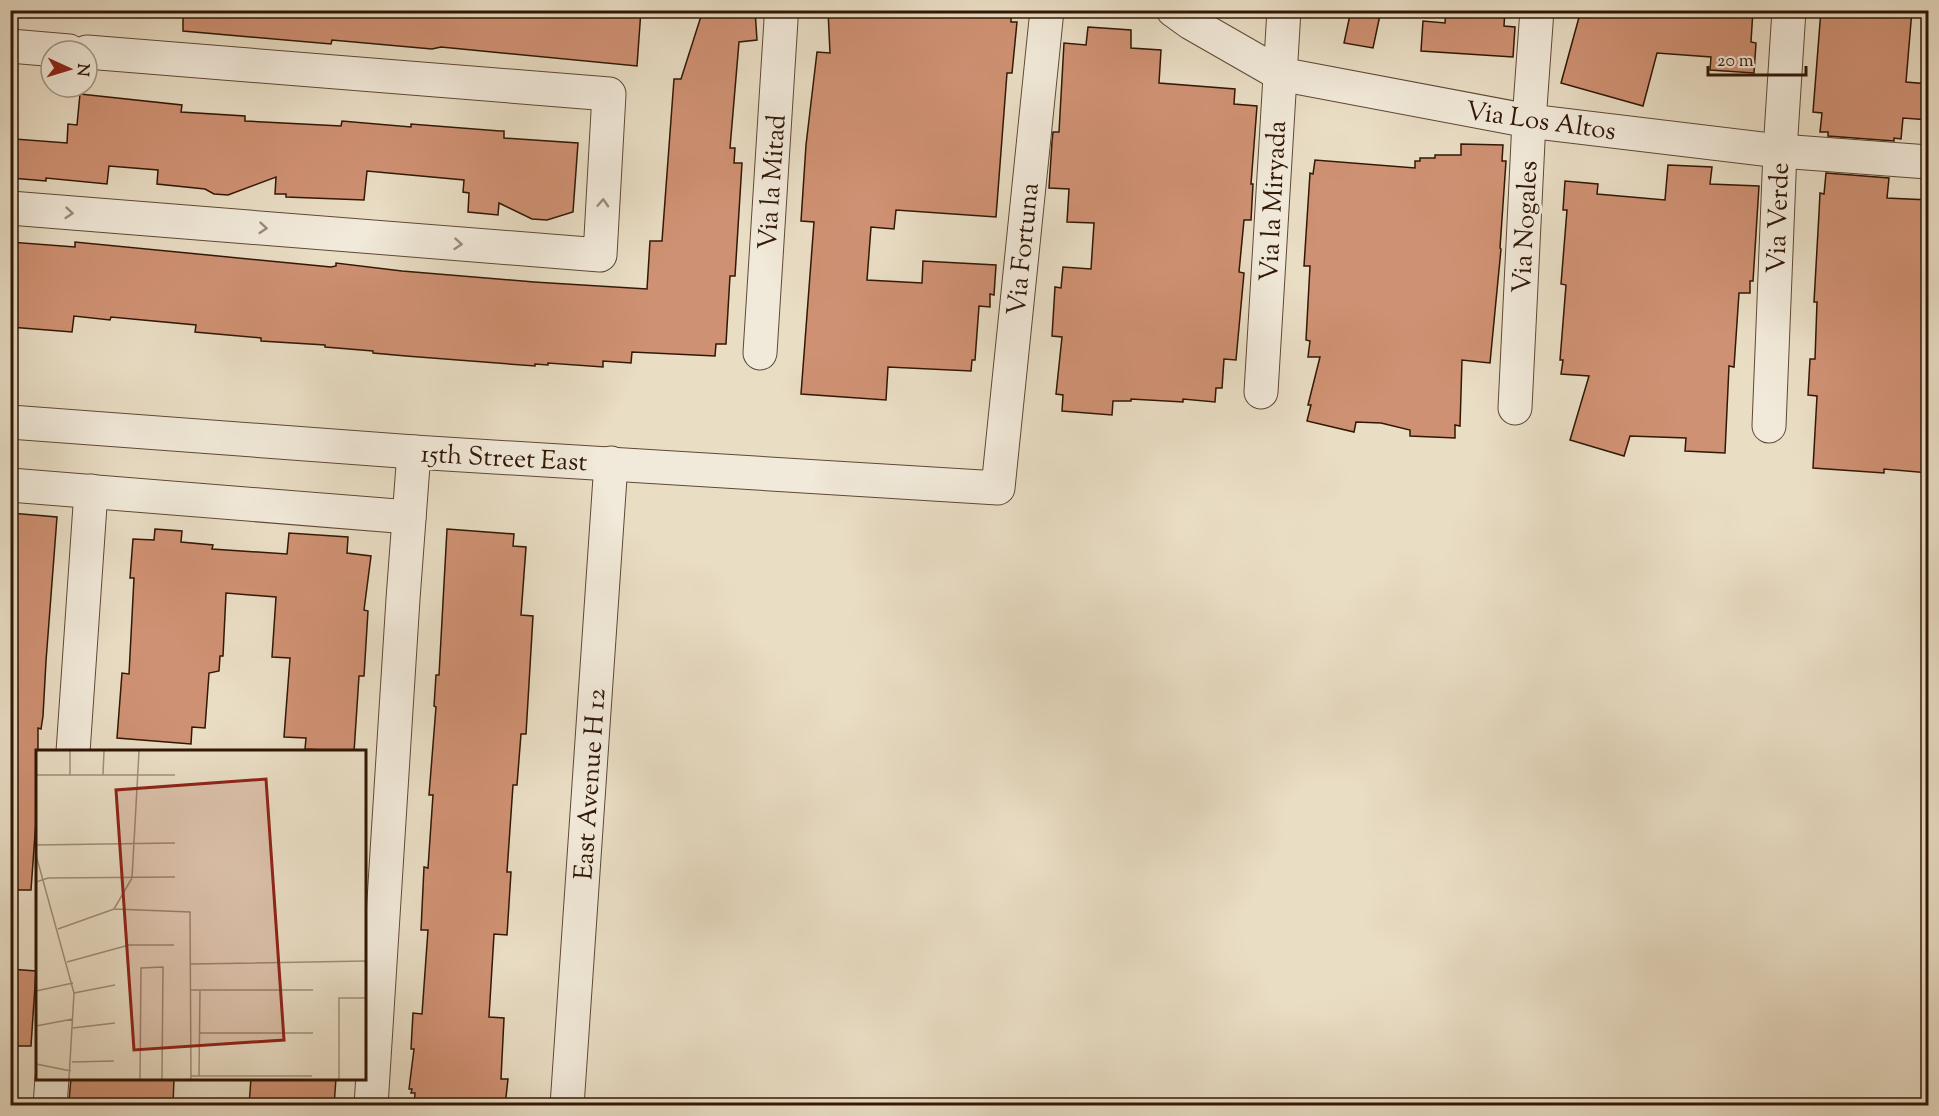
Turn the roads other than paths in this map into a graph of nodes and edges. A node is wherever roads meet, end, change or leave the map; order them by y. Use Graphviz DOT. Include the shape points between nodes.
graph roads {
  1 [pos="780,10"];
  2 [pos="1047,10"];
  3 [pos="1173,10"];
  4 [pos="1284,10"];
  5 [pos="1537,10"];
  6 [pos="1789,10"];
  7 [pos="10,46"];
  8 [pos="39,48"];
  9 [pos="99,53"];
  10 [pos="1280,74"];
  11 [pos="1529,121"];
  12 [pos="1780,151"];
  13 [pos="1929,162"];
  14 [pos="10,208"];
  15 [pos="760,353"];
  16 [pos="1261,392"];
  17 [pos="1515,408"];
  18 [pos="10,422"];
  19 [pos="1769,426"];
  20 [pos="414,452"];
  21 [pos="610,463"];
  22 [pos="10,484"];
  23 [pos="998,488"];
  24 [pos="91,491"];
  25 [pos="409,517"];
  26 [pos="73,750"];
  27 [pos="51,1080"];
  28 [pos="50,1106"];
  29 [pos="371,1106"];
  30 [pos="567,1106"];
  1 -- 15 [label="street, Via la Mitad"];
  2 -- 23 [label="street, Via Fortuna"];
  3 -- 10 [label="street, Via Los Altos"];
  4 -- 10 [label="street, Via la Miryada"];
  5 -- 11 [label="street, Via Nogales"];
  6 -- 12 [label="street, Via Verde"];
  7 -- 8 [label="street"];
  14 -- 9 [label="street, one-way" via="600,255 609,94"];
  10 -- 11 [label="street, Via Los Altos"];
  10 -- 16 [label="street, Via la Miryada"];
  11 -- 12 [label="street, Via Los Altos"];
  11 -- 17 [label="street, Via Nogales"];
  12 -- 13 [label="street, Via Los Altos"];
  12 -- 19 [label="street, Via Verde"];
  18 -- 20 [label="street, 15th Street East"];
  20 -- 21 [label="street, 15th Street East"];
  20 -- 25 [label="street"];
  21 -- 23 [label="street, 15th Street East"];
  21 -- 30 [label="street, East Avenue H 12"];
  22 -- 24 [label="street"];
  24 -- 25 [label="street"];
  24 -- 26 [label="street"];
  25 -- 29 [label="street"];
  27 -- 28 [label="street"];
}
